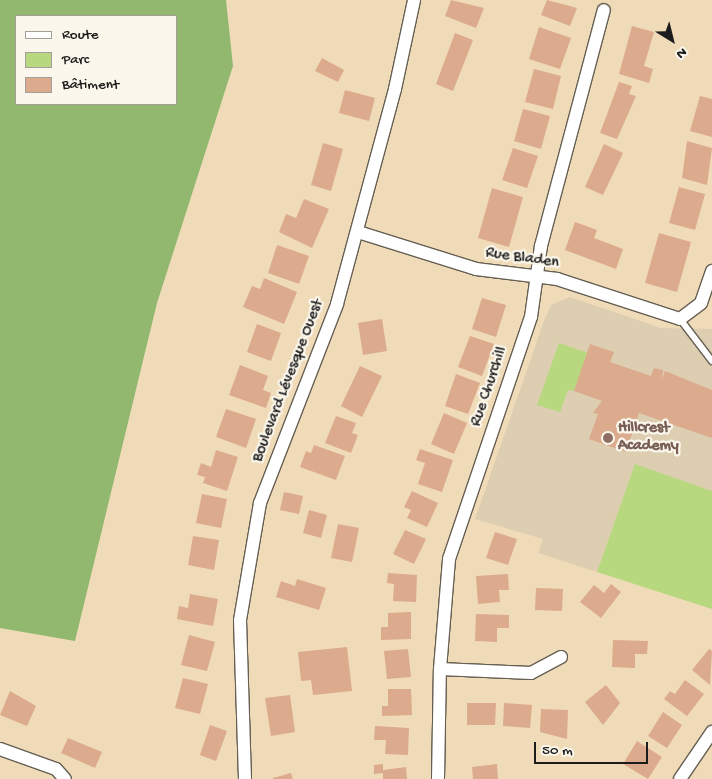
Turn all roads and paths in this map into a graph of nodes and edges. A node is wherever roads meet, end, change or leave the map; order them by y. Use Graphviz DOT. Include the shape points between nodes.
graph roads {
  1 [pos="414,0"];
  2 [pos="604,10"];
  3 [pos="358,232"];
  4 [pos="712,271"];
  5 [pos="537,278"];
  6 [pos="680,319"];
  7 [pos="712,361"];
  8 [pos="561,657"];
  9 [pos="440,669"];
  10 [pos="712,732"];
  11 [pos="0,749"];
  12 [pos="65,779"];
  13 [pos="245,779"];
  14 [pos="438,779"];
  15 [pos="680,779"];
  1 -- 3 [label="street, Boulevard Lévesque Ouest"];
  2 -- 5 [label="street, Rue Churchill"];
  3 -- 5 [label="street, Rue Bladen" via="476,269"];
  3 -- 13 [label="street, Boulevard Lévesque Ouest" via="337,304 260,503 240,620"];
  4 -- 6 [label="street" via="701,303"];
  5 -- 6 [label="street, Rue Bladen" via="557,279"];
  5 -- 9 [label="street, Rue Churchill" via="531,317 449,559"];
  6 -- 7 [label="lane"];
  8 -- 9 [label="street" via="531,673"];
  9 -- 14 [label="street, Rue Churchill"];
  10 -- 15 [label="street"];
  11 -- 12 [label="street" via="56,769"];
}
